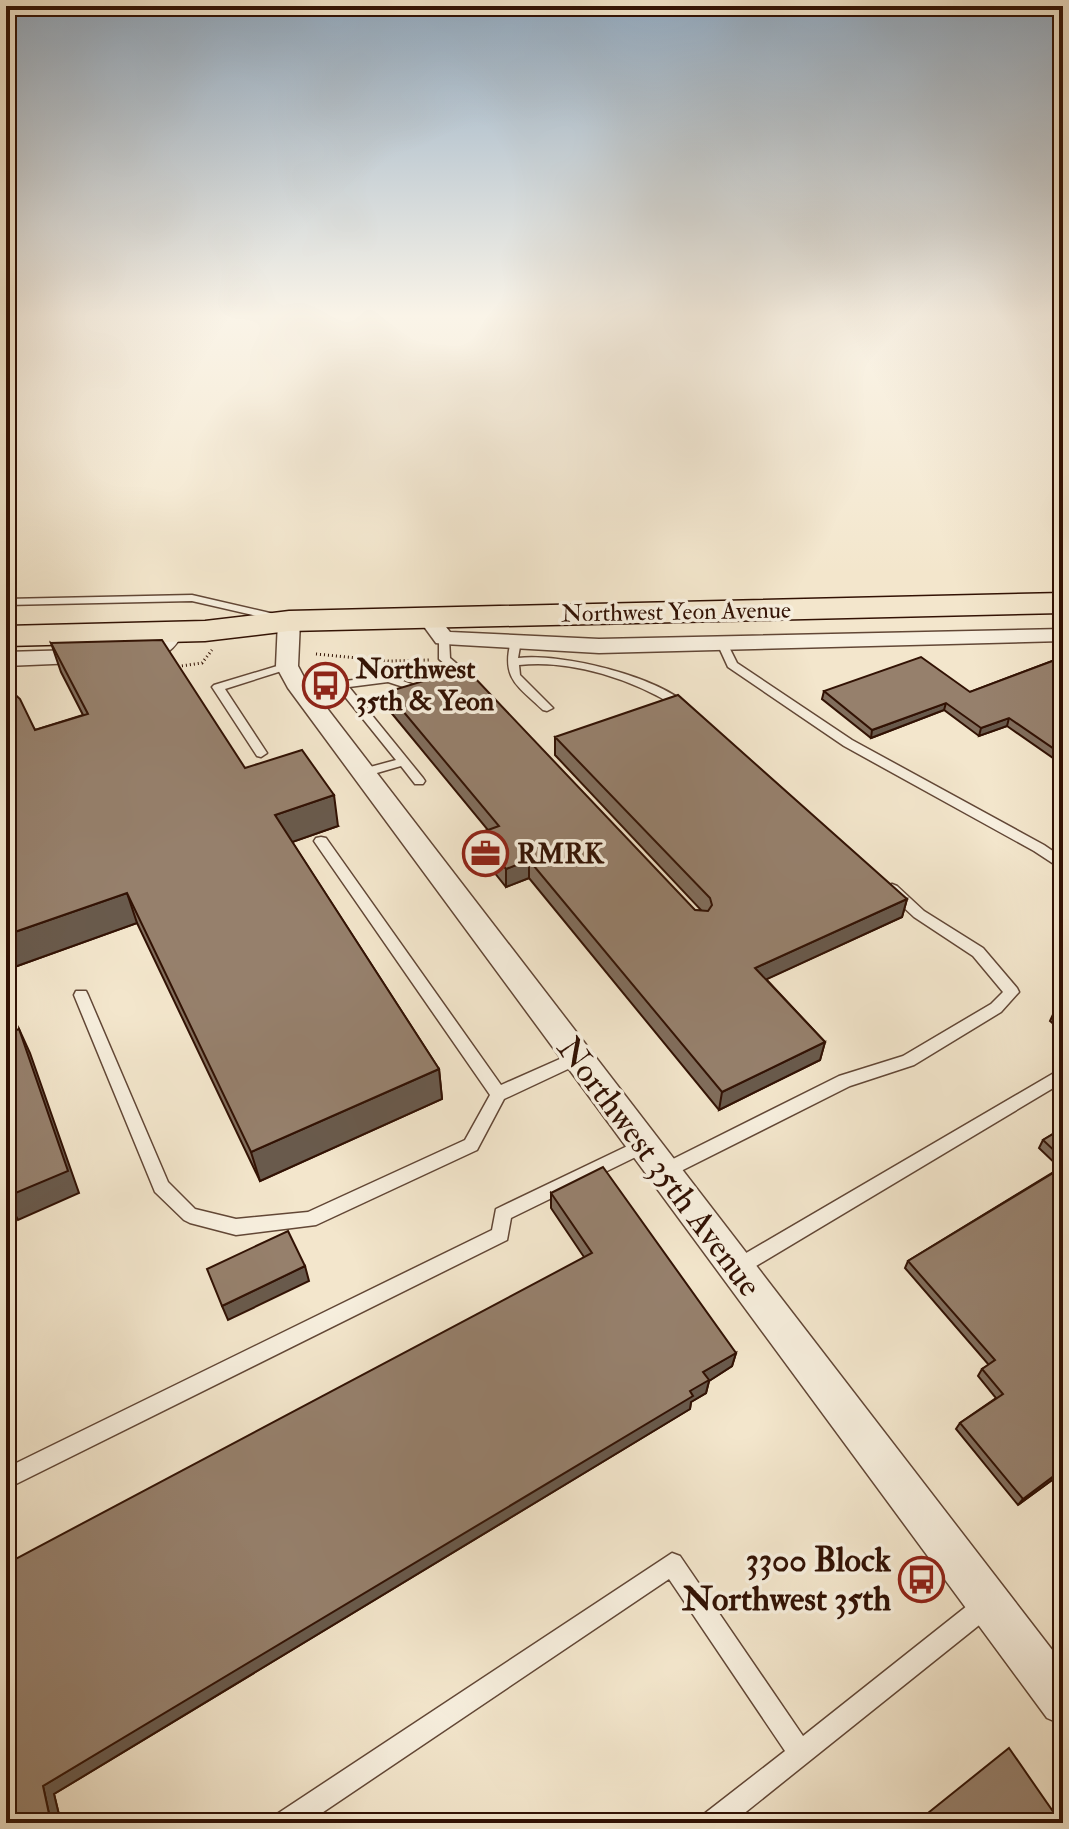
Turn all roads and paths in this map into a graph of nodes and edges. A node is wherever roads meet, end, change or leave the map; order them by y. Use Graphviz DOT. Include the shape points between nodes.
graph roads {
  1 [pos="6,602"];
  2 [pos="1063,603"];
  3 [pos="6,618"];
  4 [pos="289,621"];
  5 [pos="436,627"];
  6 [pos="172,632"];
  7 [pos="1063,635"];
  8 [pos="6,636"];
  9 [pos="722,643"];
  10 [pos="213,647"];
  11 [pos="514,652"];
  12 [pos="141,655"];
  13 [pos="6,659"];
  14 [pos="294,678"];
  15 [pos="340,683"];
  16 [pos="419,689"];
  17 [pos="481,690"];
  18 [pos="547,708"];
  19 [pos="694,714"];
  20 [pos="261,753"];
  21 [pos="403,762"];
  22 [pos="363,773"];
  23 [pos="419,781"];
  24 [pos="321,841"];
  25 [pos="1063,865"];
  26 [pos="885,883"];
  27 [pos="81,995"];
  28 [pos="577,1058"];
  29 [pos="1054,1079"];
  30 [pos="498,1094"];
  31 [pos="652,1159"];
  32 [pos="735,1269"];
  33 [pos="6,1479"];
  34 [pos="988,1603"];
  35 [pos="1063,1702"];
  36 [pos="800,1753"];
  37 [pos="286,1823"];
  38 [pos="713,1823"];
  1 -- 4 [label="lane" via="192,598"];
  2 -- 5 [label="highway, Northwest Yeon Avenue"];
  3 -- 4 [label="highway, Northwest Yeon Avenue" via="181,613"];
  4 -- 5 [label="highway, Northwest Yeon Avenue"];
  4 -- 6 [label="highway, Northwest Yeon Avenue"];
  4 -- 14 [label="street"];
  5 -- 11 [label="street"];
  5 -- 17 [label="lane" via="445,659"];
  6 -- 8 [label="highway, Northwest Yeon Avenue"];
  6 -- 12 [label="street" via="158,652"];
  7 -- 9 [label="street"];
  9 -- 11 [label="street" via="551,646"];
  9 -- 25 [label="lane" via="732,665 848,743"];
  10 -- 12 [label="path" via="210,660 193,666 151,667"];
  11 -- 18 [label="lane" via="515,676"];
  11 -- 19 [label="lane" via="582,667 663,694"];
  12 -- 13 [label="street"];
  14 -- 15 [label="lane"];
  14 -- 20 [label="lane" via="218,687"];
  14 -- 22 [label="street, Northwest 35th Avenue"];
  15 -- 16 [label="lane" via="389,679"];
  15 -- 21 [label="lane"];
  21 -- 22 [label="lane"];
  21 -- 23 [label="lane"];
  22 -- 28 [label="street, Northwest 35th Avenue"];
  24 -- 30 [label="lane"];
  26 -- 31 [label="lane" via="919,914 978,952 1012,992 996,1008 908,1061"];
  27 -- 30 [label="lane" via="161,1187 190,1215 236,1227 310,1220 471,1145"];
  28 -- 30 [label="lane"];
  28 -- 31 [label="street, Northwest 35th Avenue"];
  29 -- 32 [label="lane"];
  31 -- 32 [label="street, Northwest 35th Avenue"];
  31 -- 33 [label="lane" via="502,1214 501,1234"];
  32 -- 34 [label="street, Northwest 35th Avenue"];
  34 -- 35 [label="street, Northwest 35th Avenue"];
  34 -- 36 [label="lane"];
  36 -- 37 [label="lane" via="672,1564"];
  36 -- 38 [label="lane"];
}
